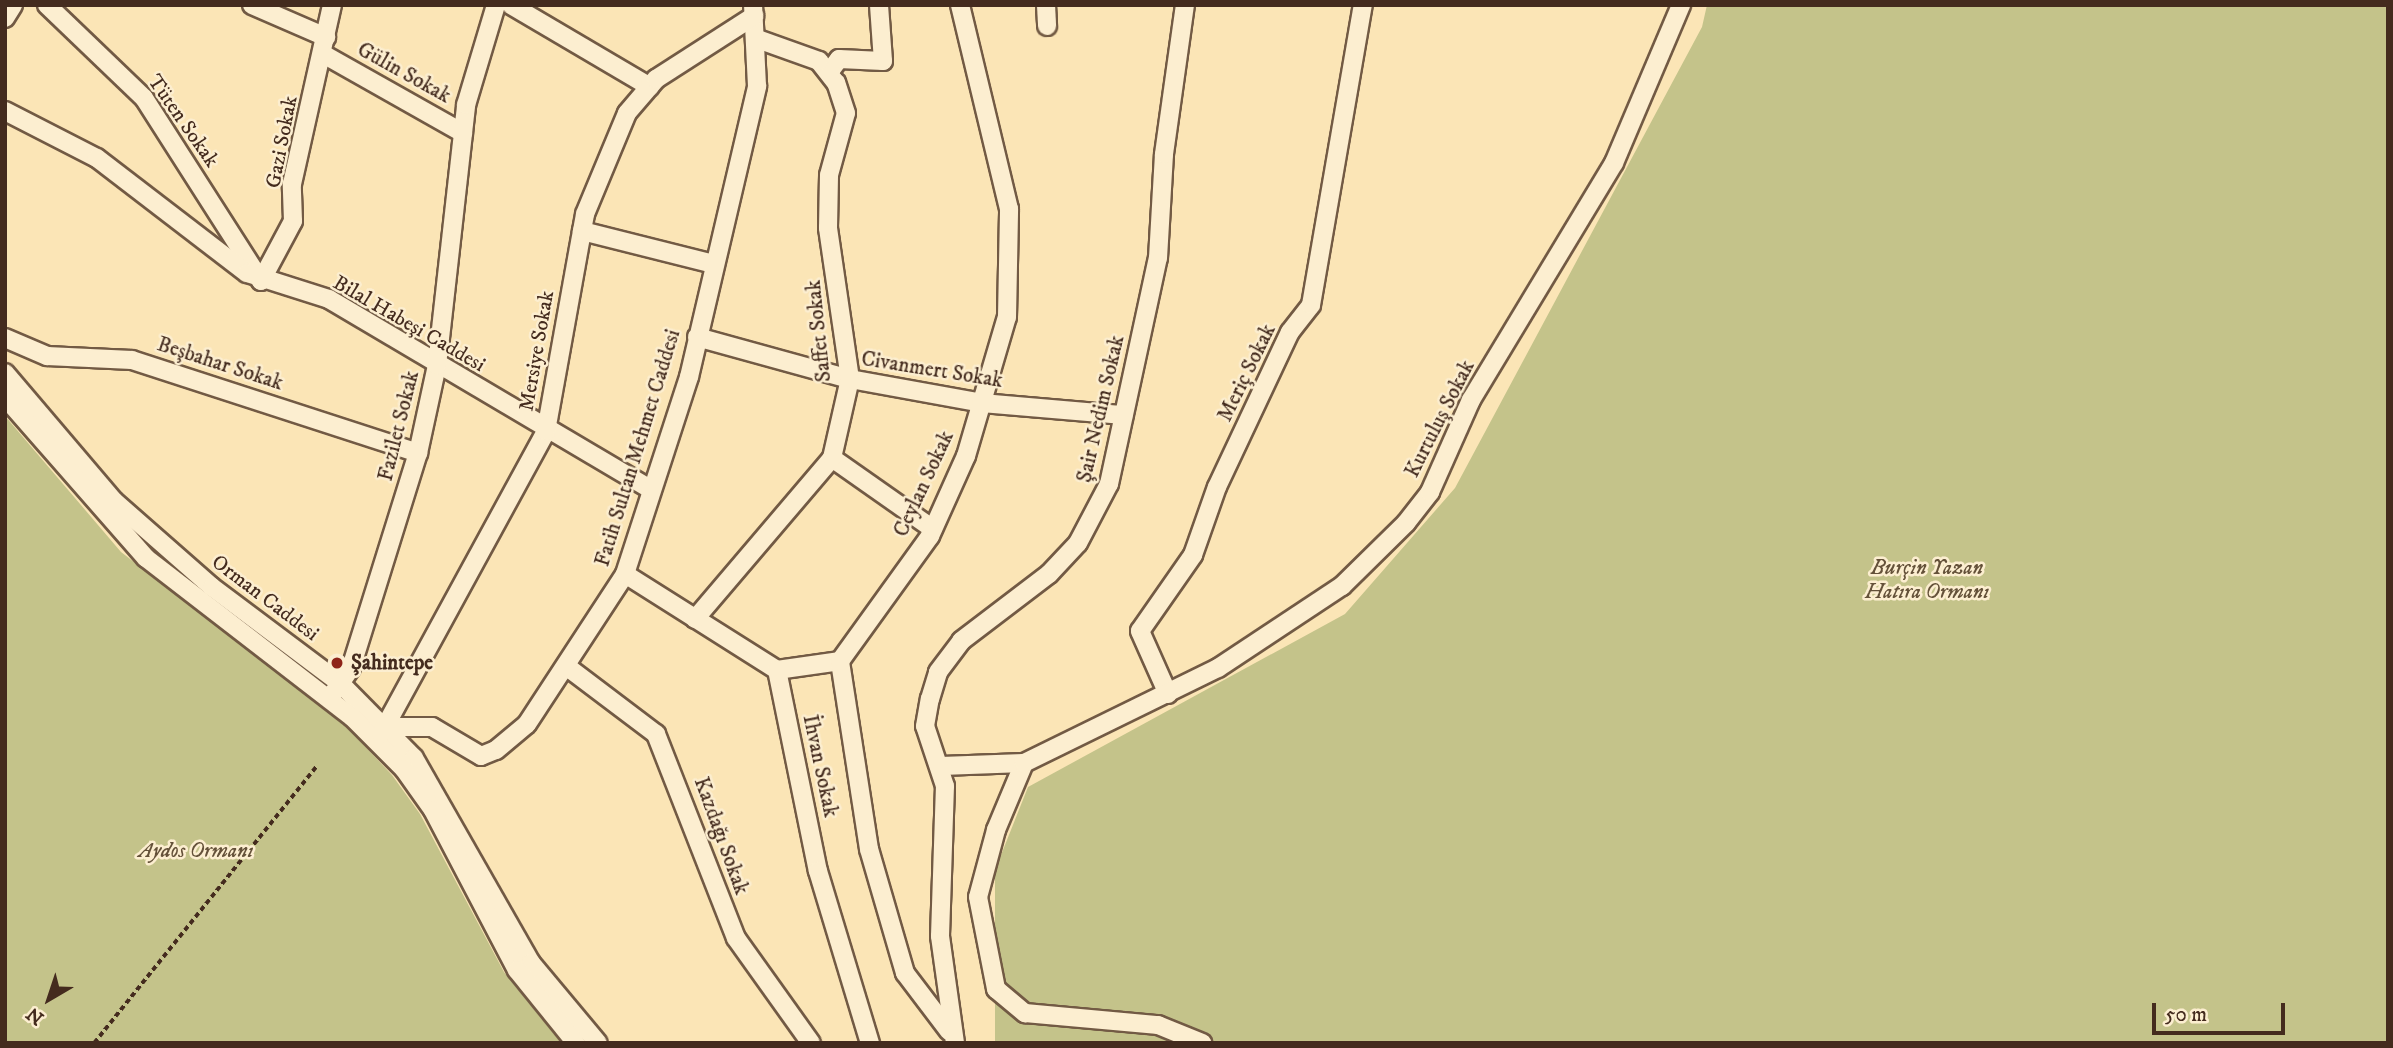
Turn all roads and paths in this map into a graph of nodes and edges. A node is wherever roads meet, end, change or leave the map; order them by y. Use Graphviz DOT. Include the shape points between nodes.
graph roads {
  1 [pos="13,5"];
  2 [pos="47,5"];
  3 [pos="252,5"];
  4 [pos="332,5"];
  5 [pos="496,5"];
  6 [pos="511,5"];
  7 [pos="879,5"];
  8 [pos="960,5"];
  9 [pos="1045,5"];
  10 [pos="1185,5"];
  11 [pos="1363,5"];
  12 [pos="1681,5"];
  13 [pos="753,10"];
  14 [pos="5,18"];
  15 [pos="1047,26"];
  16 [pos="760,40"];
  17 [pos="324,46"];
  18 [pos="830,71"];
  19 [pos="650,87"];
  20 [pos="5,111"];
  21 [pos="463,132"];
  22 [pos="582,231"];
  23 [pos="713,264"];
  24 [pos="261,281"];
  25 [pos="697,337"];
  26 [pos="5,338"];
  27 [pos="437,365"];
  28 [pos="5,373"];
  29 [pos="850,379"];
  30 [pos="5,397"];
  31 [pos="982,403"];
  32 [pos="1123,415"];
  33 [pos="546,431"];
  34 [pos="418,453"];
  35 [pos="832,458"];
  36 [pos="650,489"];
  37 [pos="933,529"];
  38 [pos="625,574"];
  39 [pos="695,619"];
  40 [pos="840,661"];
  41 [pos="566,666"];
  42 [pos="777,670"];
  43 [pos="340,683"];
  44 [pos="1168,694"];
  45 [pos="330,699"];
  46 [pos="382,733"];
  47 [pos="1024,763"];
  48 [pos="317,765"];
  49 [pos="941,766"];
  50 [pos="952,1037"];
  51 [pos="94,1043"];
  52 [pos="576,1043"];
  53 [pos="598,1043"];
  54 [pos="811,1043"];
  55 [pos="870,1043"];
  56 [pos="1202,1043"];
  1 -- 14 [label="street"];
  2 -- 24 [label="street, Tüten Sokak" via="144,98"];
  3 -- 17 [label="street, Gülin Sokak"];
  4 -- 17 [label="street, Gazi Sokak"];
  5 -- 21 [label="street, Fazilet Sokak"];
  6 -- 19 [label="street"];
  7 -- 18 [label="street" via="883,61 839,59"];
  8 -- 31 [label="street, Ceylan Sokak" via="1001,161 1011,240 1007,317"];
  9 -- 15 [label="street"];
  10 -- 32 [label="street, Şair Nedim Sokak" via="1164,154 1158,258"];
  11 -- 44 [label="street, Meriç Sokak" via="1311,305 1290,332 1217,487 1193,555 1140,631"];
  12 -- 44 [label="street, Kurtuluş Sokak" via="1614,163 1471,400 1430,492 1342,586"];
  13 -- 16 [label="street, Fatih Sultan Mehmet Caddesi"];
  13 -- 19 [label="street, Mersiye Sokak"];
  16 -- 18 [label="street" via="797,49"];
  16 -- 23 [label="street, Fatih Sultan Mehmet Caddesi" via="757,86"];
  17 -- 21 [label="street, Gülin Sokak"];
  17 -- 24 [label="street, Gazi Sokak" via="292,184 293,221"];
  18 -- 29 [label="street, Saffet Sokak" via="846,113 829,174 828,228"];
  19 -- 22 [label="street, Mersiye Sokak" via="627,113"];
  20 -- 24 [label="street, Bilal Habeşi Caddesi" via="97,158"];
  21 -- 27 [label="street, Fazilet Sokak"];
  22 -- 23 [label="street"];
  22 -- 33 [label="street, Mersiye Sokak"];
  23 -- 25 [label="street, Fatih Sultan Mehmet Caddesi"];
  24 -- 27 [label="street, Bilal Habeşi Caddesi" via="329,299"];
  25 -- 29 [label="street, Civanmert Sokak"];
  25 -- 36 [label="street, Fatih Sultan Mehmet Caddesi"];
  26 -- 34 [label="street, Beşbahar Sokak" via="47,356 132,360"];
  27 -- 33 [label="street, Bilal Habeşi Caddesi"];
  27 -- 34 [label="street, Fazilet Sokak"];
  28 -- 43 [label="street, Orman Caddesi" via="114,501 159,543"];
  29 -- 31 [label="street, Civanmert Sokak"];
  29 -- 35 [label="street, Saffet Sokak"];
  30 -- 45 [label="street, Orman Caddesi" via="146,558"];
  31 -- 32 [label="street, Civanmert Sokak"];
  31 -- 37 [label="street, Ceylan Sokak"];
  32 -- 49 [label="street, Şair Nedim Sokak" via="1109,484 1078,543 1049,574 975,628 938,672 925,726"];
  33 -- 36 [label="street, Bilal Habeşi Caddesi"];
  33 -- 46 [label="street, Mersiye Sokak"];
  34 -- 43 [label="street, Fazilet Sokak" via="351,668"];
  35 -- 37 [label="street"];
  35 -- 39 [label="street, Saffet Sokak"];
  36 -- 38 [label="street, Fatih Sultan Mehmet Caddesi"];
  37 -- 40 [label="street, Ceylan Sokak"];
  38 -- 39 [label="street"];
  38 -- 41 [label="street, Fatih Sultan Mehmet Caddesi"];
  39 -- 42 [label="street"];
  40 -- 42 [label="street"];
  40 -- 50 [label="street" via="869,849 905,973"];
  41 -- 46 [label="street, Fatih Sultan Mehmet Caddesi" via="527,724 481,755 432,727"];
  41 -- 54 [label="street, Kazdağı Sokak" via="656,734 736,938"];
  42 -- 55 [label="street, İhvan Sokak" via="818,871"];
  43 -- 45 [label="street, Fazilet Sokak"];
  43 -- 46 [label="street, Orman Caddesi"];
  44 -- 47 [label="street, Kurtuluş Sokak"];
  45 -- 46 [label="street, Orman Caddesi"];
  46 -- 52 [label="street, Orman Caddesi" via="433,810 517,970"];
  46 -- 53 [label="street, Orman Caddesi" via="457,824 531,962"];
  47 -- 49 [label="street, Kurtuluş Sokak"];
  47 -- 56 [label="street" via="996,830 978,897 996,989 1026,1013 1158,1025"];
  48 -- 51 [label="path"];
  49 -- 50 [label="street, Şair Nedim Sokak" via="940,936"];
}
